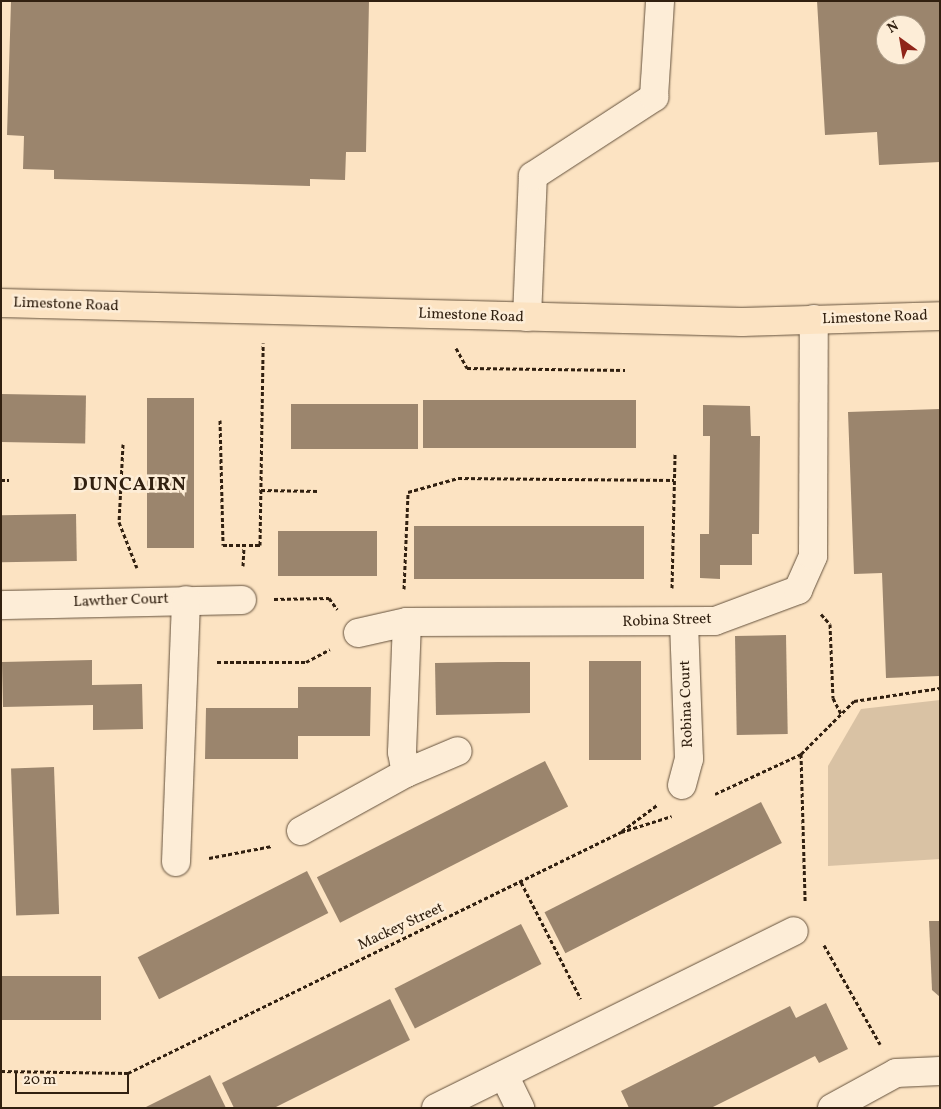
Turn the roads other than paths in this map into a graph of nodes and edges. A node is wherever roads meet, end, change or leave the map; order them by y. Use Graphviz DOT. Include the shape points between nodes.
graph roads {
  1 [pos="660,1"];
  2 [pos="1,303"];
  3 [pos="940,316"];
  4 [pos="527,317"];
  5 [pos="814,319"];
  6 [pos="186,600"];
  7 [pos="242,600"];
  8 [pos="1,605"];
  9 [pos="407,622"];
  10 [pos="684,623"];
  11 [pos="358,633"];
  12 [pos="458,751"];
  13 [pos="406,773"];
  14 [pos="682,785"];
  15 [pos="301,830"];
  16 [pos="176,862"];
  17 [pos="800,921"];
  18 [pos="940,1071"];
  19 [pos="504,1074"];
  20 [pos="436,1108"];
  21 [pos="520,1108"];
  22 [pos="832,1108"];
  1 -- 4 [label="street" via="654,96 533,176"];
  2 -- 4 [label="main road, Limestone Road"];
  3 -- 5 [label="main road, Limestone Road"];
  4 -- 5 [label="main road, Limestone Road" via="742,322"];
  5 -- 10 [label="street, Robina Street" via="813,556 798,590 715,621"];
  6 -- 7 [label="street, Lawther Court"];
  6 -- 8 [label="street, Lawther Court"];
  6 -- 16 [label="street"];
  9 -- 10 [label="street, Robina Street"];
  9 -- 11 [label="street, Robina Street"];
  9 -- 13 [label="street" via="402,752"];
  10 -- 14 [label="street, Robina Court" via="689,759"];
  12 -- 13 [label="street"];
  13 -- 15 [label="street"];
  17 -- 19 [label="street"];
  18 -- 22 [label="street" via="896,1073"];
  19 -- 20 [label="street"];
  19 -- 21 [label="street"];
}
